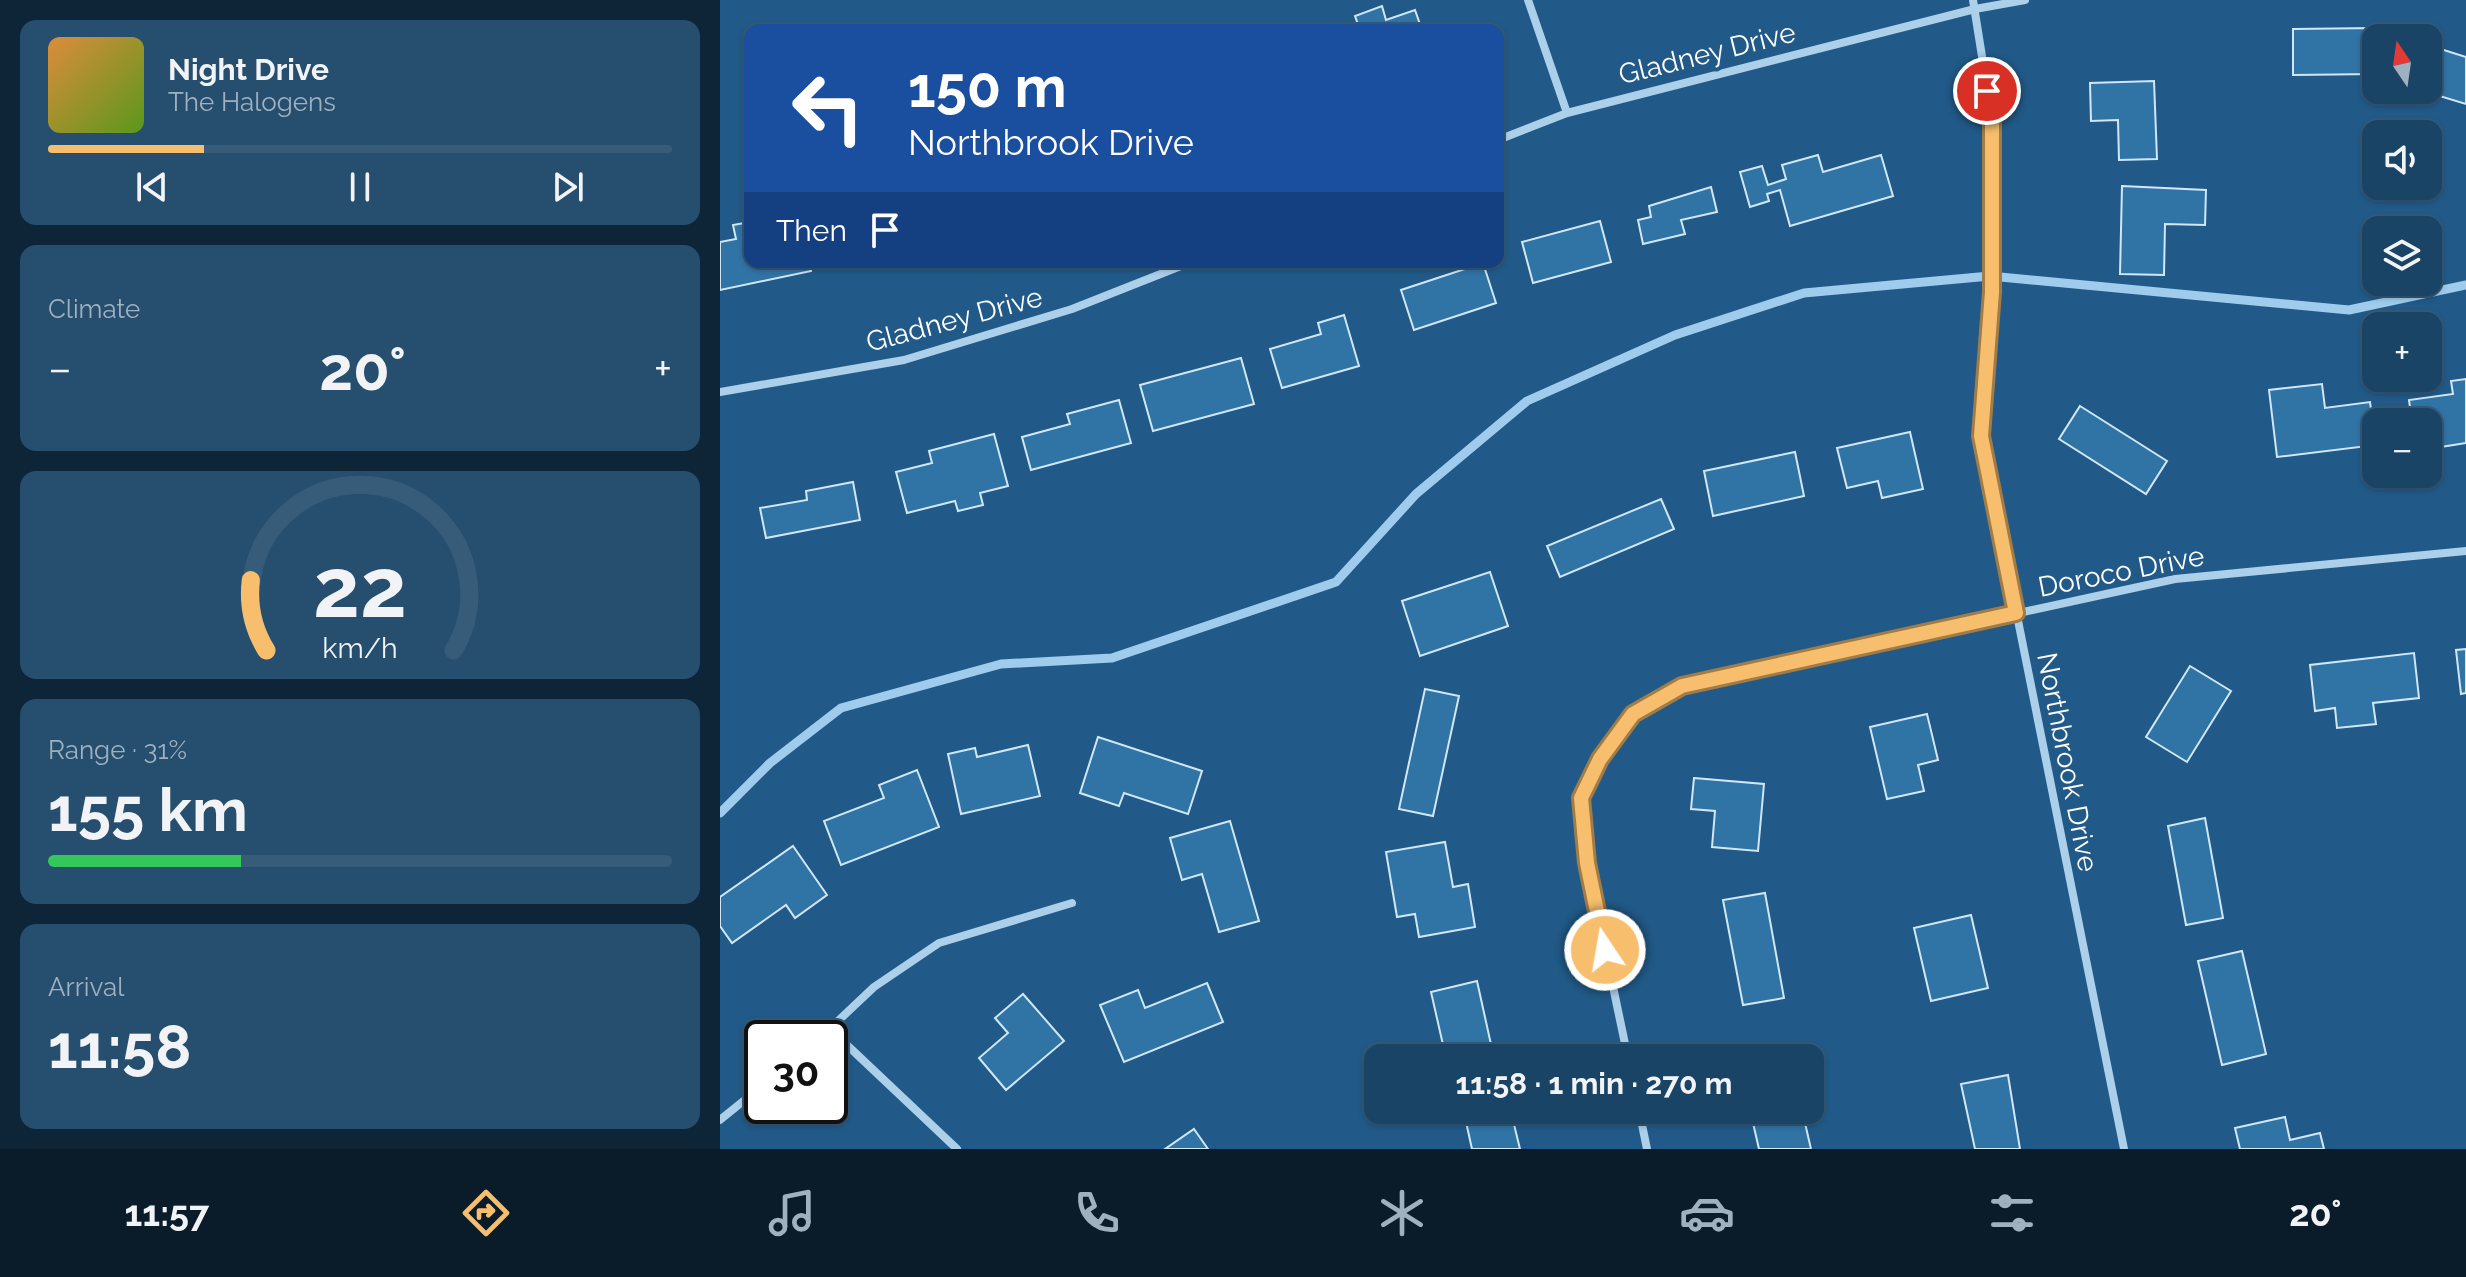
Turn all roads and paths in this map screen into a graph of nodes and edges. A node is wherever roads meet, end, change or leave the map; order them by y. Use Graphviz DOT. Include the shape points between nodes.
graph roads {
  1 [pos="1528,0"];
  2 [pos="2025,0"];
  3 [pos="1974,5"];
  4 [pos="1567,113"];
  5 [pos="1504,138"];
  6 [pos="1176,268"];
  7 [pos="720,392"];
  8 [pos="2466,551"];
  9 [pos="2016,613"];
  10 [pos="1072,903"];
  11 [pos="839,1020"];
  12 [pos="1625,1044"];
  13 [pos="848,1046"];
  14 [pos="744,1101"];
  15 [pos="720,1120"];
  16 [pos="1642,1124"];
  17 [pos="957,1149"];
  18 [pos="1647,1149"];
  19 [pos="2124,1149"];
  1 -- 4 [label="street"];
  2 -- 3 [label="street, Gladney Drive"];
  3 -- 4 [label="street, Gladney Drive"];
  3 -- 9 [label="street, Northbrook Drive" via="1992,119 1992,292 1981,436"];
  4 -- 5 [label="street, Gladney Drive"];
  6 -- 7 [label="street, Gladney Drive" via="1072,309 904,360"];
  8 -- 9 [label="street, Doroco Drive" via="2175,579"];
  9 -- 12 [label="street, Doroco Drive" via="1682,686 1633,714 1600,759 1581,798 1587,863"];
  9 -- 19 [label="street, Northbrook Drive"];
  10 -- 11 [label="street" via="939,943 874,987"];
  13 -- 17 [label="street"];
  14 -- 15 [label="street"];
  16 -- 18 [label="street"];
}
